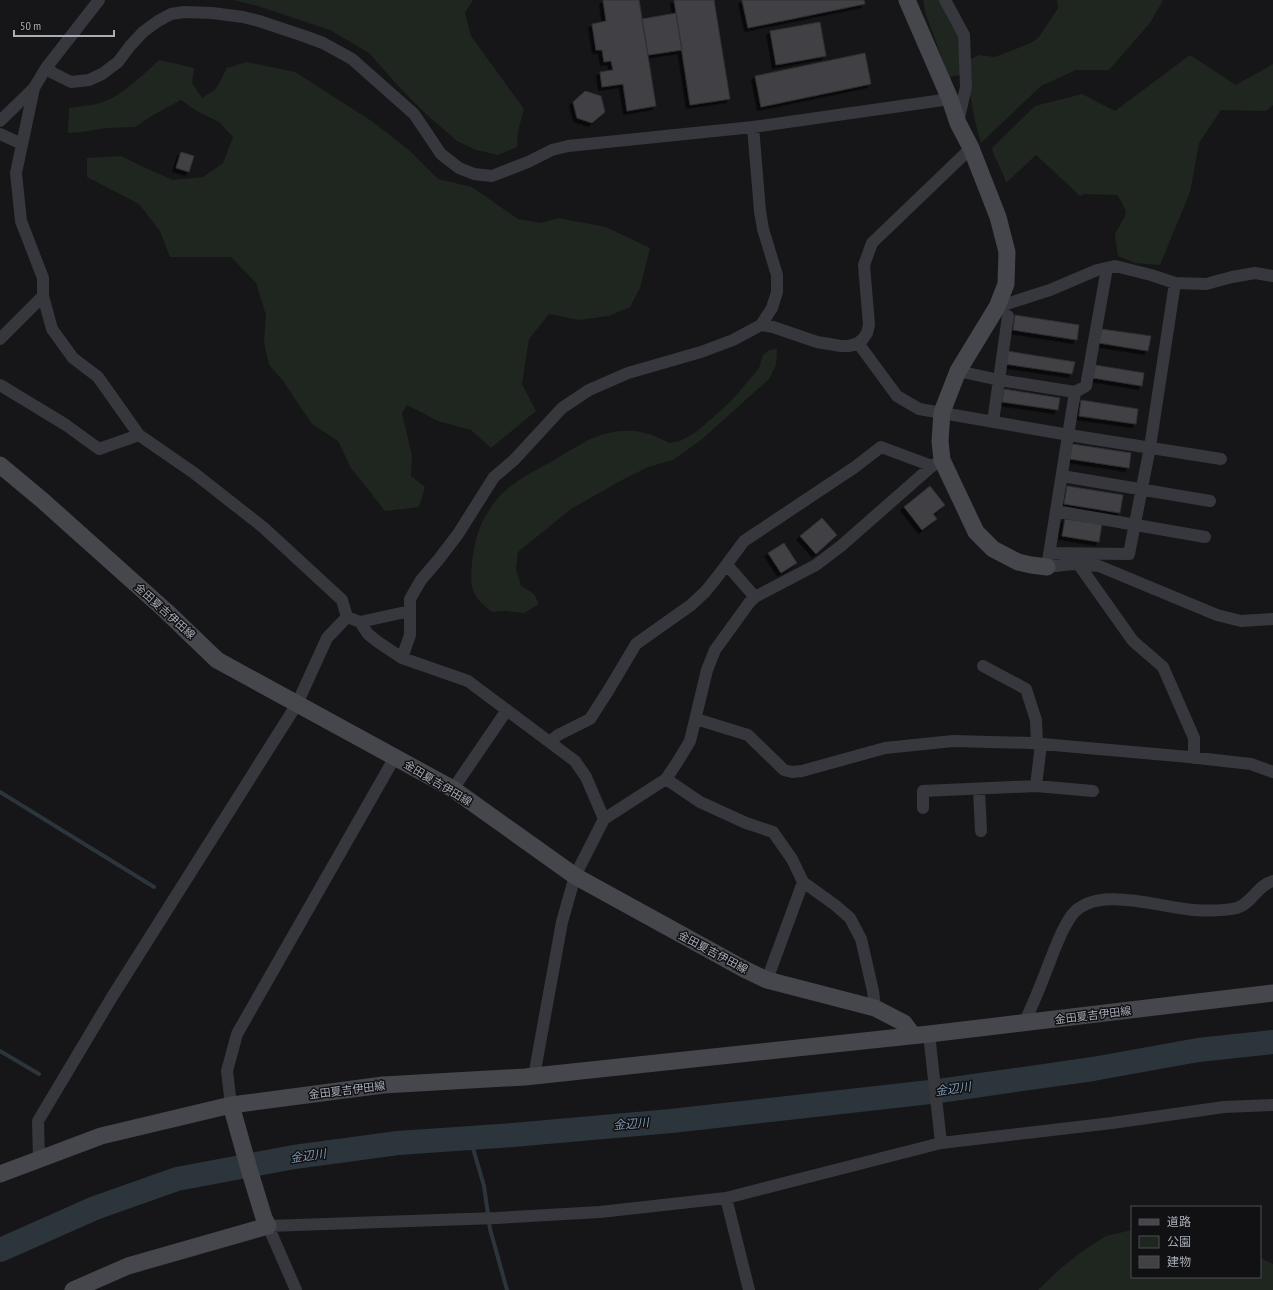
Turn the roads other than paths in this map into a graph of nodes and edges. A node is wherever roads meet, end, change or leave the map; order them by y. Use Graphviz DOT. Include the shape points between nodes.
graph roads {
  1 [pos="99,0"];
  2 [pos="906,0"];
  3 [pos="945,0"];
  4 [pos="46,68"];
  5 [pos="34,88"];
  6 [pos="950,99"];
  7 [pos="0,121"];
  8 [pos="958,123"];
  9 [pos="753,128"];
  10 [pos="0,134"];
  11 [pos="22,144"];
  12 [pos="971,148"];
  13 [pos="1107,268"];
  14 [pos="1273,276"];
  15 [pos="1175,283"];
  16 [pos="43,296"];
  17 [pos="1002,312"];
  18 [pos="761,325"];
  19 [pos="0,339"];
  20 [pos="858,343"];
  21 [pos="958,371"];
  22 [pos="999,380"];
  23 [pos="0,385"];
  24 [pos="1075,392"];
  25 [pos="942,412"];
  26 [pos="993,422"];
  27 [pos="139,435"];
  28 [pos="1069,435"];
  29 [pos="1150,447"];
  30 [pos="1221,459"];
  31 [pos="937,463"];
  32 [pos="0,465"];
  33 [pos="1062,476"];
  34 [pos="1142,489"];
  35 [pos="1210,502"];
  36 [pos="1056,511"];
  37 [pos="1134,526"];
  38 [pos="1205,537"];
  39 [pos="1048,560"];
  40 [pos="727,564"];
  41 [pos="1079,565"];
  42 [pos="755,597"];
  43 [pos="410,612"];
  44 [pos="347,617"];
  45 [pos="1273,619"];
  46 [pos="360,622"];
  47 [pos="402,658"];
  48 [pos="983,666"];
  49 [pos="297,704"];
  50 [pos="507,710"];
  51 [pos="696,719"];
  52 [pos="550,742"];
  53 [pos="1039,744"];
  54 [pos="395,757"];
  55 [pos="1194,758"];
  56 [pos="1273,772"];
  57 [pos="666,779"];
  58 [pos="1036,786"];
  59 [pos="453,789"];
  60 [pos="979,789"];
  61 [pos="1093,791"];
  62 [pos="923,808"];
  63 [pos="604,819"];
  64 [pos="981,831"];
  65 [pos="575,876"];
  66 [pos="1273,881"];
  67 [pos="803,882"];
  68 [pos="767,980"];
  69 [pos="1273,993"];
  70 [pos="875,1008"];
  71 [pos="1024,1023"];
  72 [pos="924,1038"];
  73 [pos="534,1076"];
  74 [pos="231,1105"];
  75 [pos="1273,1105"];
  76 [pos="941,1143"];
  77 [pos="39,1159"];
  78 [pos="0,1174"];
  79 [pos="726,1198"];
  80 [pos="266,1222"];
  81 [pos="73,1290"];
  82 [pos="296,1290"];
  83 [pos="749,1290"];
  1 -- 4 [label="street"];
  2 -- 6 [label="main road"];
  3 -- 8 [label="street" via="964,35 966,87"];
  4 -- 5 [label="street"];
  4 -- 9 [label="street" via="71,82 89,80 118,62 143,32 171,14 212,13 243,17 323,43 352,59 414,114 441,154 459,168 480,175 492,176 552,150 568,146"];
  5 -- 7 [label="street"];
  5 -- 11 [label="street"];
  6 -- 8 [label="main road"];
  6 -- 9 [label="street"];
  8 -- 12 [label="main road"];
  9 -- 18 [label="street" via="760,211 777,275 777,292 772,308"];
  10 -- 11 [label="street"];
  11 -- 16 [label="street" via="16,173 21,220 43,278"];
  12 -- 17 [label="main road" via="998,217 1007,252"];
  12 -- 20 [label="street" via="872,243 864,265 869,325 867,333"];
  13 -- 15 [label="street" via="1115,266"];
  13 -- 17 [label="street" via="1097,270"];
  13 -- 24 [label="street" via="1086,386"];
  14 -- 15 [label="street" via="1255,273 1206,284"];
  15 -- 29 [label="street"];
  16 -- 19 [label="street"];
  16 -- 27 [label="street" via="52,328 73,358 98,378"];
  17 -- 21 [label="main road"];
  17 -- 22 [label="street"];
  18 -- 20 [label="street" via="817,342 840,346"];
  18 -- 43 [label="street" via="733,340 700,352 628,373 589,390 562,408 494,478 458,534 421,580 410,599"];
  20 -- 25 [label="street" via="897,396 919,409"];
  21 -- 22 [label="street"];
  21 -- 25 [label="main road"];
  22 -- 24 [label="street"];
  22 -- 26 [label="street"];
  23 -- 27 [label="street" via="66,425 99,449"];
  24 -- 28 [label="street"];
  25 -- 26 [label="street"];
  25 -- 31 [label="main road"];
  26 -- 28 [label="street"];
  27 -- 44 [label="street" via="194,473 264,528 342,600"];
  28 -- 29 [label="street"];
  28 -- 33 [label="street"];
  29 -- 30 [label="street"];
  29 -- 34 [label="street"];
  31 -- 39 [label="main road" via="976,532 993,549 1018,562 1031,565"];
  31 -- 40 [label="street" via="881,446 855,467 744,541"];
  31 -- 42 [label="street" via="816,565"];
  32 -- 49 [label="main road, 金田夏吉伊田線" via="166,611 217,660"];
  33 -- 34 [label="street"];
  33 -- 36 [label="street"];
  34 -- 35 [label="street"];
  34 -- 37 [label="street"];
  36 -- 37 [label="street"];
  36 -- 39 [label="street"];
  37 -- 38 [label="street"];
  37 -- 39 [label="street" via="1129,554"];
  39 -- 41 [label="street"];
  40 -- 42 [label="street"];
  40 -- 52 [label="street" via="691,605 636,644 590,719 558,735"];
  41 -- 45 [label="street" via="1099,566 1217,615 1241,621"];
  41 -- 55 [label="street" via="1133,641 1163,667 1194,738"];
  42 -- 51 [label="street" via="715,650 707,670"];
  43 -- 46 [label="street"];
  43 -- 47 [label="street" via="410,635"];
  44 -- 46 [label="street"];
  44 -- 49 [label="street" via="327,638"];
  46 -- 47 [label="street" via="368,634"];
  47 -- 50 [label="street" via="468,680"];
  48 -- 53 [label="street" via="1026,688 1036,720"];
  49 -- 54 [label="main road, 金田夏吉伊田線"];
  49 -- 77 [label="street" via="112,997 38,1121"];
  50 -- 52 [label="street"];
  50 -- 59 [label="street"];
  51 -- 53 [label="street" via="748,736 784,770 792,772 885,748 953,741"];
  51 -- 57 [label="street" via="690,741"];
  52 -- 63 [label="street" via="574,761 586,777"];
  53 -- 55 [label="street"];
  53 -- 58 [label="street"];
  54 -- 59 [label="main road, 金田夏吉伊田線"];
  54 -- 74 [label="street" via="237,1034 227,1071"];
  55 -- 56 [label="street" via="1251,764"];
  57 -- 63 [label="street"];
  57 -- 67 [label="street" via="700,802 773,832 792,859"];
  58 -- 60 [label="street"];
  58 -- 61 [label="street"];
  59 -- 65 [label="main road, 金田夏吉伊田線"];
  60 -- 62 [label="street" via="923,791"];
  60 -- 64 [label="street"];
  63 -- 65 [label="street"];
  65 -- 68 [label="main road, 金田夏吉伊田線"];
  65 -- 73 [label="street" via="562,922"];
  66 -- 71 [label="street" via="1267,883 1239,907 1216,911 1114,898 1088,902 1072,914 1058,939"];
  67 -- 68 [label="street"];
  67 -- 70 [label="street" via="850,918 862,944"];
  68 -- 70 [label="main road, 金田夏吉伊田線"];
  69 -- 71 [label="main road, 金田夏吉伊田線"];
  70 -- 72 [label="main road, 金田夏吉伊田線" via="904,1023"];
  71 -- 72 [label="main road, 金田夏吉伊田線"];
  72 -- 73 [label="main road, 金田夏吉伊田線"];
  72 -- 76 [label="street"];
  73 -- 74 [label="main road, 金田夏吉伊田線" via="383,1085"];
  74 -- 77 [label="main road, 金田夏吉伊田線" via="101,1136"];
  74 -- 80 [label="main road"];
  75 -- 76 [label="street" via="1224,1107"];
  76 -- 79 [label="street"];
  77 -- 78 [label="main road, 金田夏吉伊田線"];
  79 -- 80 [label="street" via="600,1212 496,1218"];
  79 -- 83 [label="street"];
  80 -- 81 [label="main road" via="128,1266"];
  80 -- 82 [label="street"];
}
